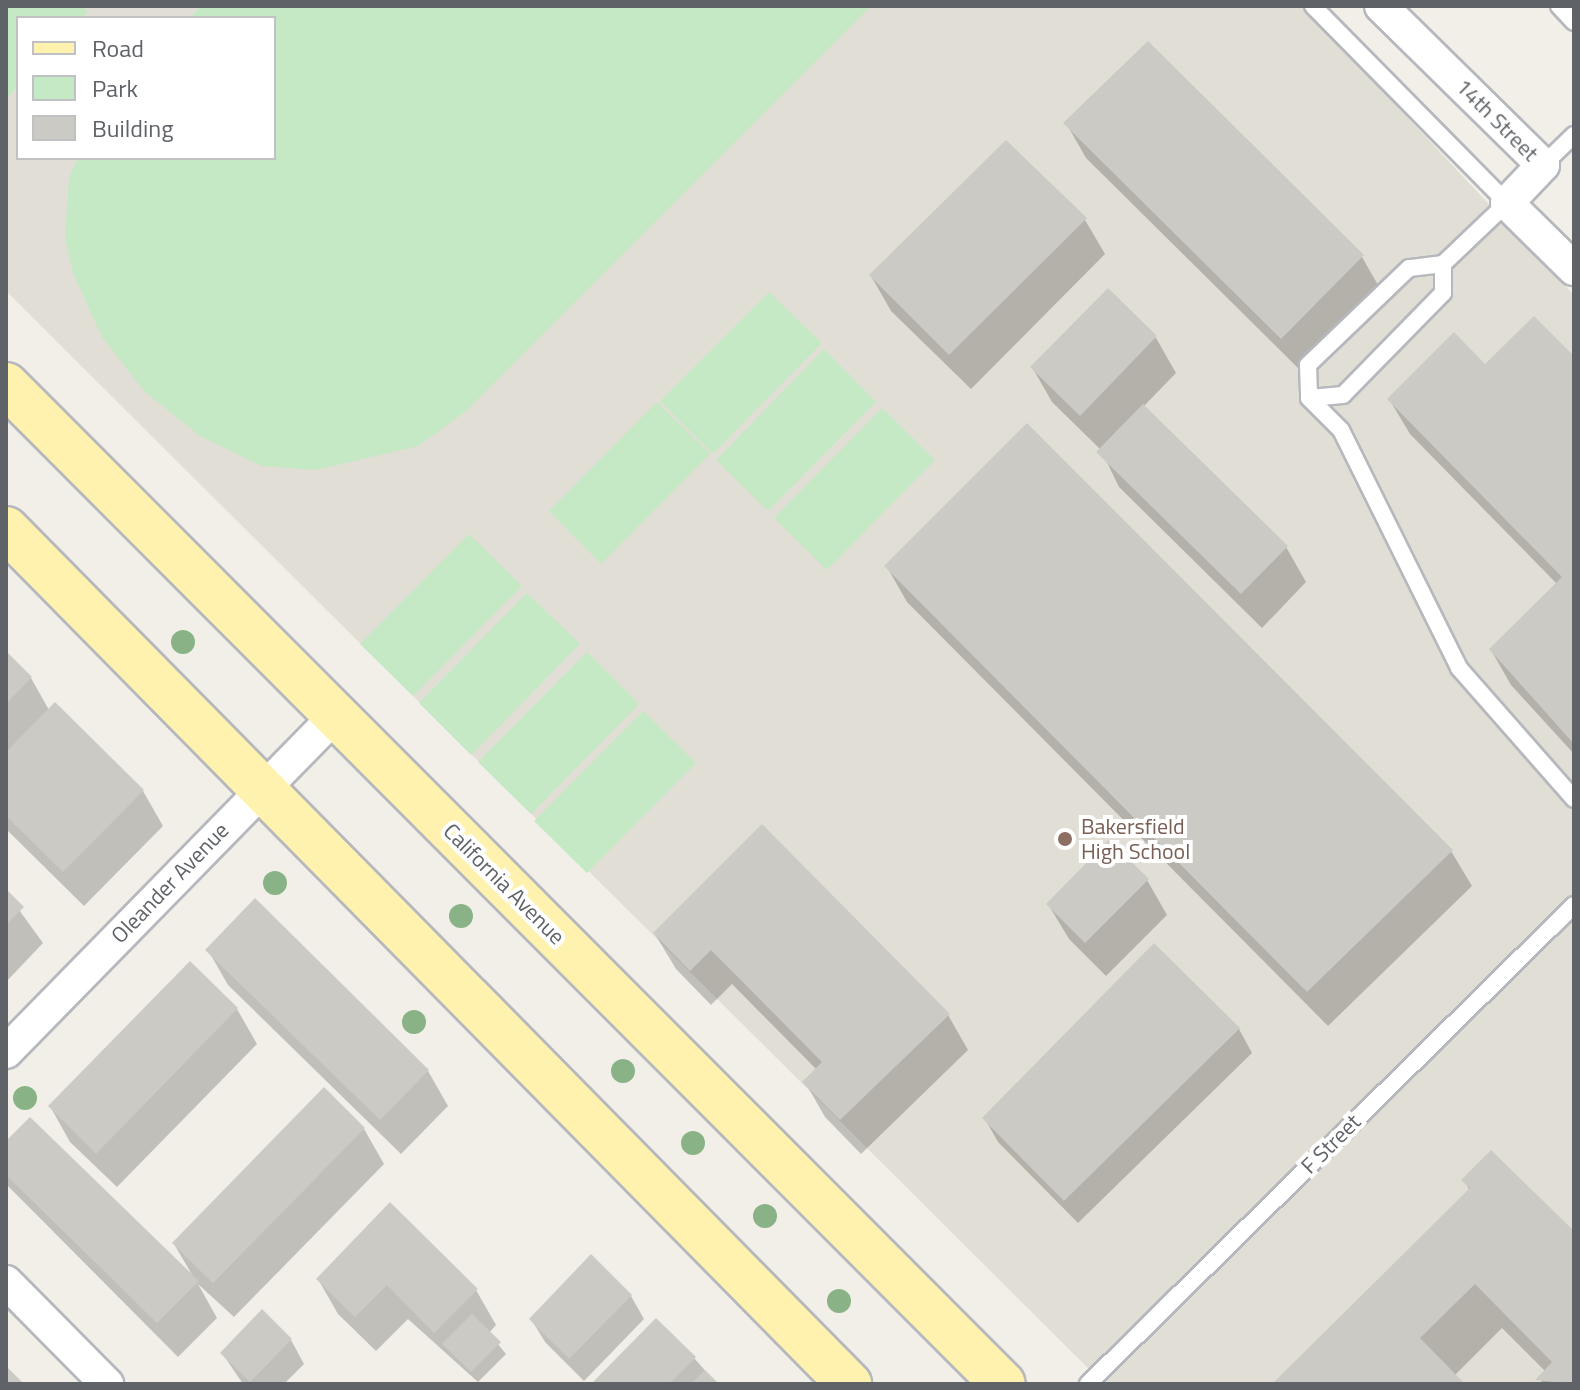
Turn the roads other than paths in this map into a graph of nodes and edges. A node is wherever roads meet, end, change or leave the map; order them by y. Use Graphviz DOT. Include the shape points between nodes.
graph roads {
  1 [pos="1313,6"];
  2 [pos="1381,6"];
  3 [pos="1559,6"];
  4 [pos="1574,22"];
  5 [pos="1574,135"];
  6 [pos="1543,165"];
  7 [pos="1507,203"];
  8 [pos="1443,264"];
  9 [pos="1574,269"];
  10 [pos="6,385"];
  11 [pos="1309,398"];
  12 [pos="6,529"];
  13 [pos="336,715"];
  14 [pos="261,790"];
  15 [pos="1574,799"];
  16 [pos="1574,905"];
  17 [pos="6,1052"];
  18 [pos="6,1282"];
  19 [pos="107,1384"];
  20 [pos="849,1384"];
  21 [pos="1003,1384"];
  22 [pos="1088,1384"];
  1 -- 7 [label="lane"];
  2 -- 6 [label="street, 14th Street"];
  3 -- 4 [label="lane"];
  5 -- 6 [label="lane"];
  6 -- 7 [label="street, 14th Street"];
  7 -- 8 [label="lane"];
  7 -- 9 [label="street"];
  8 -- 11 [label="lane" via="1443,293 1343,395"];
  8 -- 11 [label="lane" via="1409,268 1308,365"];
  10 -- 13 [label="main road, California Avenue"];
  11 -- 15 [label="lane" via="1341,430 1459,668"];
  12 -- 14 [label="main road"];
  13 -- 14 [label="street, Oleander Avenue"];
  13 -- 21 [label="main road, California Avenue"];
  14 -- 17 [label="street, Oleander Avenue"];
  14 -- 20 [label="main road"];
  16 -- 22 [label="lane, F Street"];
  18 -- 19 [label="street"];
}
